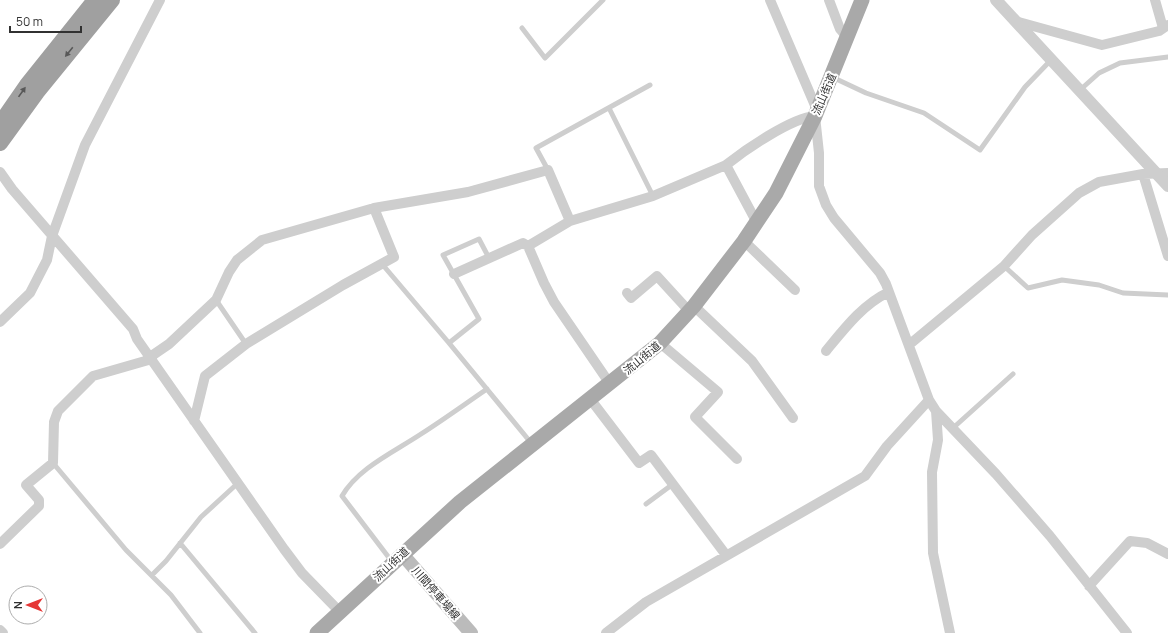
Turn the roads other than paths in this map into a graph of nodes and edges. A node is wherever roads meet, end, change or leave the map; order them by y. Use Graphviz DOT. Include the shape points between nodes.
graph roads {
  1 [pos="95,0"];
  2 [pos="112,0"];
  3 [pos="160,0"];
  4 [pos="603,0"];
  5 [pos="770,0"];
  6 [pos="829,0"];
  7 [pos="862,0"];
  8 [pos="996,0"];
  9 [pos="1155,0"];
  10 [pos="1015,21"];
  11 [pos="1165,27"];
  12 [pos="522,28"];
  13 [pos="847,37"];
  14 [pos="1168,57"];
  15 [pos="1051,60"];
  16 [pos="832,77"];
  17 [pos="650,85"];
  18 [pos="1080,90"];
  19 [pos="609,108"];
  20 [pos="816,113"];
  21 [pos="0,124"];
  22 [pos="0,143"];
  23 [pos="726,165"];
  24 [pos="548,170"];
  25 [pos="0,172"];
  26 [pos="1162,173"];
  27 [pos="1144,174"];
  28 [pos="1168,186"];
  29 [pos="652,196"];
  30 [pos="374,208"];
  31 [pos="570,221"];
  32 [pos="757,224"];
  33 [pos="52,236"];
  34 [pos="744,241"];
  35 [pos="528,246"];
  36 [pos="1168,254"];
  37 [pos="489,258"];
  38 [pos="382,264"];
  39 [pos="1004,266"];
  40 [pos="454,274"];
  41 [pos="795,290"];
  42 [pos="889,292"];
  43 [pos="627,293"];
  44 [pos="1168,295"];
  45 [pos="216,300"];
  46 [pos="691,308"];
  47 [pos="0,322"];
  48 [pos="449,343"];
  49 [pos="660,343"];
  50 [pos="246,344"];
  51 [pos="910,344"];
  52 [pos="826,351"];
  53 [pos="151,358"];
  54 [pos="1013,374"];
  55 [pos="610,384"];
  56 [pos="487,389"];
  57 [pos="591,400"];
  58 [pos="929,400"];
  59 [pos="936,411"];
  60 [pos="793,418"];
  61 [pos="194,421"];
  62 [pos="953,428"];
  63 [pos="533,445"];
  64 [pos="737,458"];
  65 [pos="53,463"];
  66 [pos="238,483"];
  67 [pos="673,484"];
  68 [pos="646,504"];
  69 [pos="180,543"];
  70 [pos="0,544"];
  71 [pos="1168,554"];
  72 [pos="726,555"];
  73 [pos="397,558"];
  74 [pos="152,575"];
  75 [pos="1089,586"];
  76 [pos="340,612"];
  77 [pos="0,630"];
  78 [pos="3,633"];
  79 [pos="200,633"];
  80 [pos="255,633"];
  81 [pos="317,633"];
  82 [pos="471,633"];
  83 [pos="606,633"];
  84 [pos="950,633"];
  85 [pos="1127,633"];
  21 -- 1 [label="highway, one-way" via="27,85"];
  2 -- 22 [label="highway, one-way" via="37,92"];
  3 -- 33 [label="street" via="85,144"];
  4 -- 12 [label="lane" via="545,58"];
  5 -- 20 [label="street"];
  6 -- 13 [label="street" via="840,29"];
  7 -- 13 [label="main road, 流山街道"];
  8 -- 10 [label="street"];
  9 -- 11 [label="street"];
  10 -- 11 [label="street" via="1102,45"];
  10 -- 15 [label="street"];
  13 -- 16 [label="main road, 流山街道"];
  14 -- 18 [label="lane" via="1120,63 1099,72"];
  15 -- 16 [label="lane" via="1025,87 980,150 924,113 866,93"];
  15 -- 18 [label="street"];
  16 -- 20 [label="main road, 流山街道"];
  17 -- 19 [label="lane"];
  18 -- 26 [label="street"];
  19 -- 24 [label="lane" via="536,148"];
  19 -- 29 [label="lane"];
  20 -- 23 [label="street" via="791,124 741,153"];
  20 -- 32 [label="main road, 流山街道"];
  20 -- 42 [label="street" via="819,186 826,205 880,273"];
  23 -- 29 [label="street"];
  23 -- 32 [label="street"];
  24 -- 30 [label="street" via="468,192"];
  24 -- 31 [label="street"];
  25 -- 33 [label="street"];
  26 -- 27 [label="street"];
  26 -- 28 [label="street"];
  27 -- 36 [label="street"];
  27 -- 39 [label="street" via="1099,182 1079,193 1032,235"];
  29 -- 31 [label="street"];
  30 -- 38 [label="street" via="394,257"];
  30 -- 45 [label="street" via="262,240 237,260"];
  31 -- 35 [label="street"];
  32 -- 34 [label="main road, 流山街道"];
  33 -- 47 [label="street" via="47,260 30,293"];
  33 -- 53 [label="street" via="133,329"];
  34 -- 41 [label="street"];
  34 -- 46 [label="main road, 流山街道"];
  35 -- 37 [label="street" via="523,243"];
  35 -- 55 [label="street" via="554,302"];
  37 -- 40 [label="street"];
  37 -- 40 [label="lane" via="479,239 443,254"];
  38 -- 48 [label="lane"];
  38 -- 50 [label="street"];
  39 -- 44 [label="lane" via="1028,288 1062,280 1099,285 1123,293"];
  39 -- 51 [label="street"];
  40 -- 48 [label="lane" via="479,318"];
  42 -- 51 [label="street"];
  42 -- 52 [label="street" via="861,311"];
  43 -- 46 [label="street" via="631,298 657,276"];
  45 -- 50 [label="lane"];
  45 -- 53 [label="street"];
  46 -- 49 [label="main road, 流山街道"];
  46 -- 60 [label="street" via="752,360"];
  48 -- 56 [label="lane"];
  49 -- 55 [label="main road, 流山街道"];
  49 -- 64 [label="street" via="718,392 695,417"];
  50 -- 61 [label="street" via="205,376"];
  51 -- 58 [label="street"];
  53 -- 61 [label="street"];
  53 -- 65 [label="street" via="93,376 63,406 54,422"];
  54 -- 62 [label="lane"];
  55 -- 57 [label="main road, 流山街道"];
  56 -- 63 [label="lane"];
  56 -- 73 [label="lane" via="358,477 348,485 342,496"];
  57 -- 63 [label="main road, 流山街道"];
  57 -- 67 [label="street" via="639,463 651,455"];
  58 -- 59 [label="street"];
  58 -- 72 [label="street" via="887,446 865,476"];
  59 -- 62 [label="street"];
  59 -- 84 [label="street" via="938,440 932,472 933,553"];
  61 -- 66 [label="street"];
  62 -- 75 [label="street" via="1050,536"];
  63 -- 73 [label="main road, 流山街道" via="460,502"];
  65 -- 70 [label="street" via="26,485 39,500 39,506"];
  65 -- 74 [label="lane" via="126,550"];
  66 -- 69 [label="lane" via="201,517"];
  66 -- 76 [label="street" via="302,573"];
  67 -- 68 [label="lane"];
  67 -- 72 [label="street"];
  69 -- 74 [label="lane"];
  69 -- 80 [label="lane"];
  71 -- 75 [label="street" via="1147,543 1130,541"];
  72 -- 83 [label="street" via="646,602"];
  73 -- 76 [label="main road, 流山街道"];
  73 -- 82 [label="main road, 川間停車場線"];
  74 -- 79 [label="lane" via="171,594"];
  75 -- 85 [label="street"];
  76 -- 81 [label="main road, 流山街道"];
  77 -- 78 [label="street"];
}
